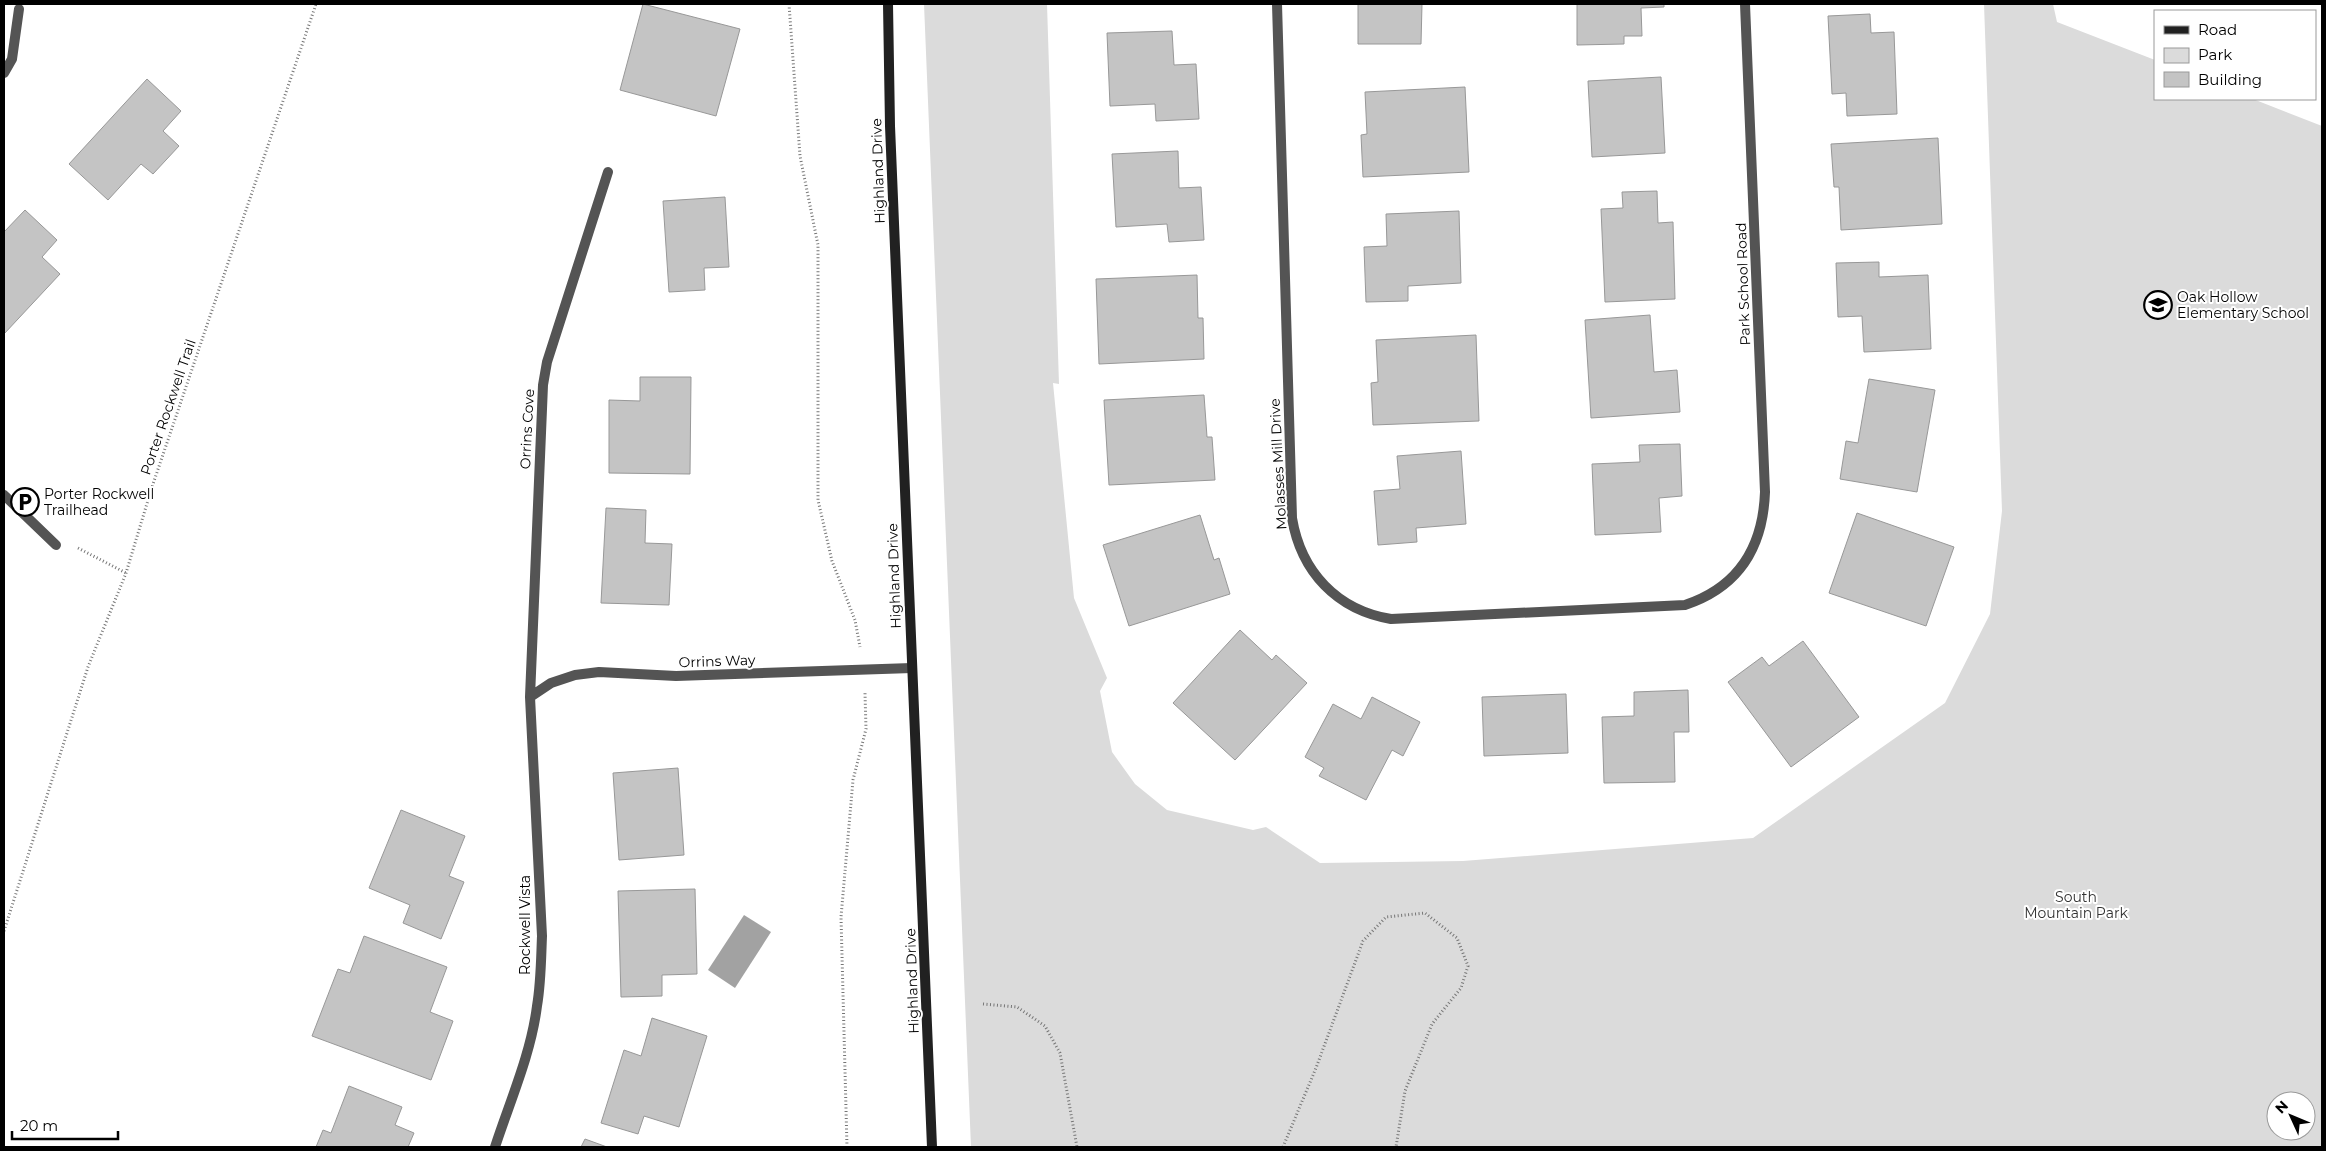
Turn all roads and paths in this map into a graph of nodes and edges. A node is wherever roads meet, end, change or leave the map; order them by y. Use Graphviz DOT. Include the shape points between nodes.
graph roads {
  1 [pos="316,4"];
  2 [pos="788,4"];
  3 [pos="888,4"];
  4 [pos="1277,4"];
  5 [pos="1745,4"];
  6 [pos="19,10"];
  7 [pos="4,73"];
  8 [pos="608,172"];
  9 [pos="4,495"];
  10 [pos="56,545"];
  11 [pos="1747,560"];
  12 [pos="126,573"];
  13 [pos="912,668"];
  14 [pos="864,670"];
  15 [pos="530,697"];
  16 [pos="4,931"];
  17 [pos="983,1004"];
  18 [pos="495,1147"];
  19 [pos="846,1147"];
  20 [pos="932,1147"];
  21 [pos="1077,1147"];
  22 [pos="1283,1147"];
  23 [pos="1396,1147"];
  1 -- 12 [label="path, Porter Rockwell Trail"];
  2 -- 14 [label="path" via="800,156 818,246 818,500 832,560 855,620"];
  3 -- 13 [label="main road, Highland Drive"];
  4 -- 11 [label="street, Molasses Mill Drive" via="1292,518 1300,549 1316,576 1348,605 1391,620 1685,605 1713,593"];
  5 -- 11 [label="street, Park School Road" via="1765,492 1761,527"];
  6 -- 7 [label="street" via="12,59"];
  8 -- 15 [label="street, Orrins Cove" via="547,362 543,385"];
  9 -- 10 [label="street"];
  10 -- 12 [label="path" via="80,548"];
  12 -- 16 [label="path, Porter Rockwell Trail" via="88,667"];
  13 -- 14 [label="street, Orrins Way"];
  13 -- 20 [label="main road, Highland Drive"];
  14 -- 15 [label="street, Orrins Way" via="676,676 599,672 551,683"];
  14 -- 19 [label="path" via="866,729 853,780 842,917"];
  15 -- 18 [label="street, Rockwell Vista" via="541,971 530,1042"];
  17 -- 21 [label="path" via="1017,1007 1045,1026 1060,1053"];
  22 -- 23 [label="path" via="1363,941 1386,917 1425,913 1457,938 1468,966 1461,988 1432,1024 1405,1091"];
}
